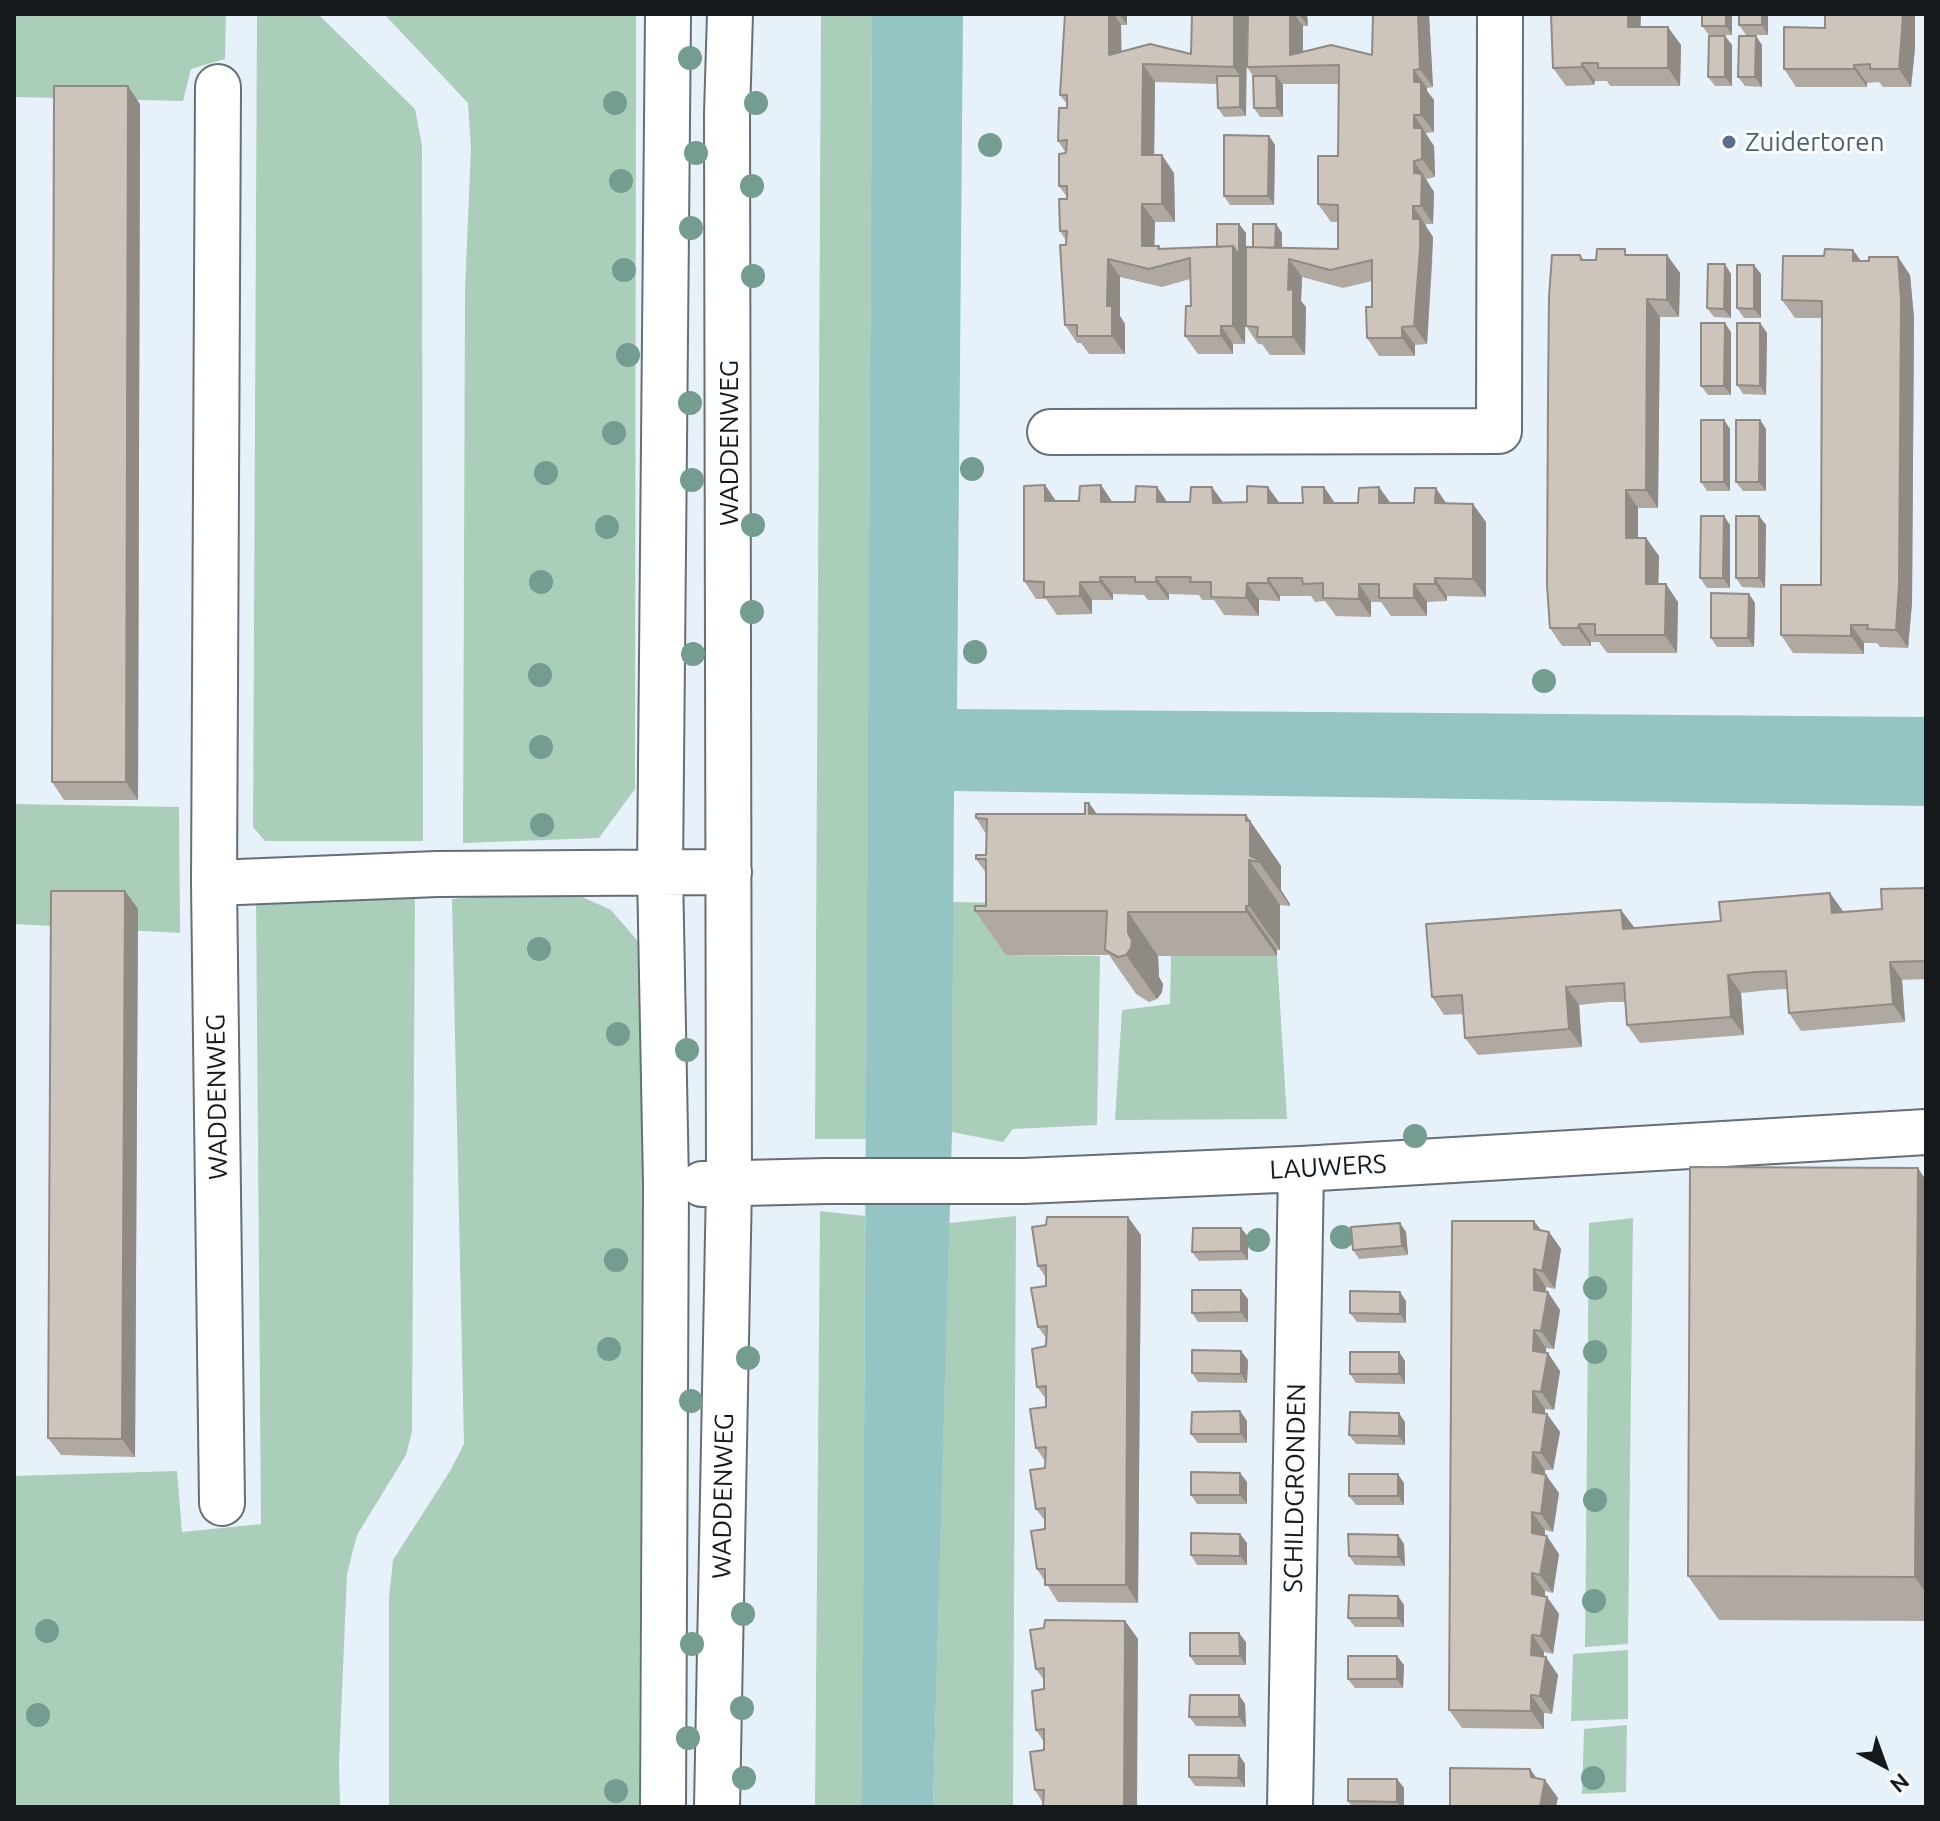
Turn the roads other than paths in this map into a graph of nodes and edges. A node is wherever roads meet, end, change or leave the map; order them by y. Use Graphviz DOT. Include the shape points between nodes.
graph roads {
  1 [pos="668,14"];
  2 [pos="730,14"];
  3 [pos="1500,14"];
  4 [pos="218,87"];
  5 [pos="1050,432"];
  6 [pos="660,871"];
  7 [pos="729,872"];
  8 [pos="214,883"];
  9 [pos="1926,1132"];
  10 [pos="1301,1169"];
  11 [pos="729,1184"];
  12 [pos="666,1185"];
  13 [pos="222,1503"];
  14 [pos="663,1807"];
  15 [pos="717,1807"];
  16 [pos="1290,1807"];
  1 -- 6 [label="street"];
  2 -- 7 [label="street, WADDENWEG"];
  3 -- 5 [label="street" via="1499,431"];
  4 -- 8 [label="street, WADDENWEG"];
  6 -- 7 [label="street"];
  6 -- 8 [label="street"];
  6 -- 12 [label="street"];
  7 -- 11 [label="street, WADDENWEG"];
  8 -- 13 [label="street, WADDENWEG"];
  9 -- 10 [label="street, LAUWERS"];
  10 -- 11 [label="street, LAUWERS" via="1006,1182"];
  10 -- 16 [label="street, SCHILDGRONDEN"];
  11 -- 12 [label="street"];
  11 -- 15 [label="street, WADDENWEG"];
  12 -- 14 [label="street"];
}
